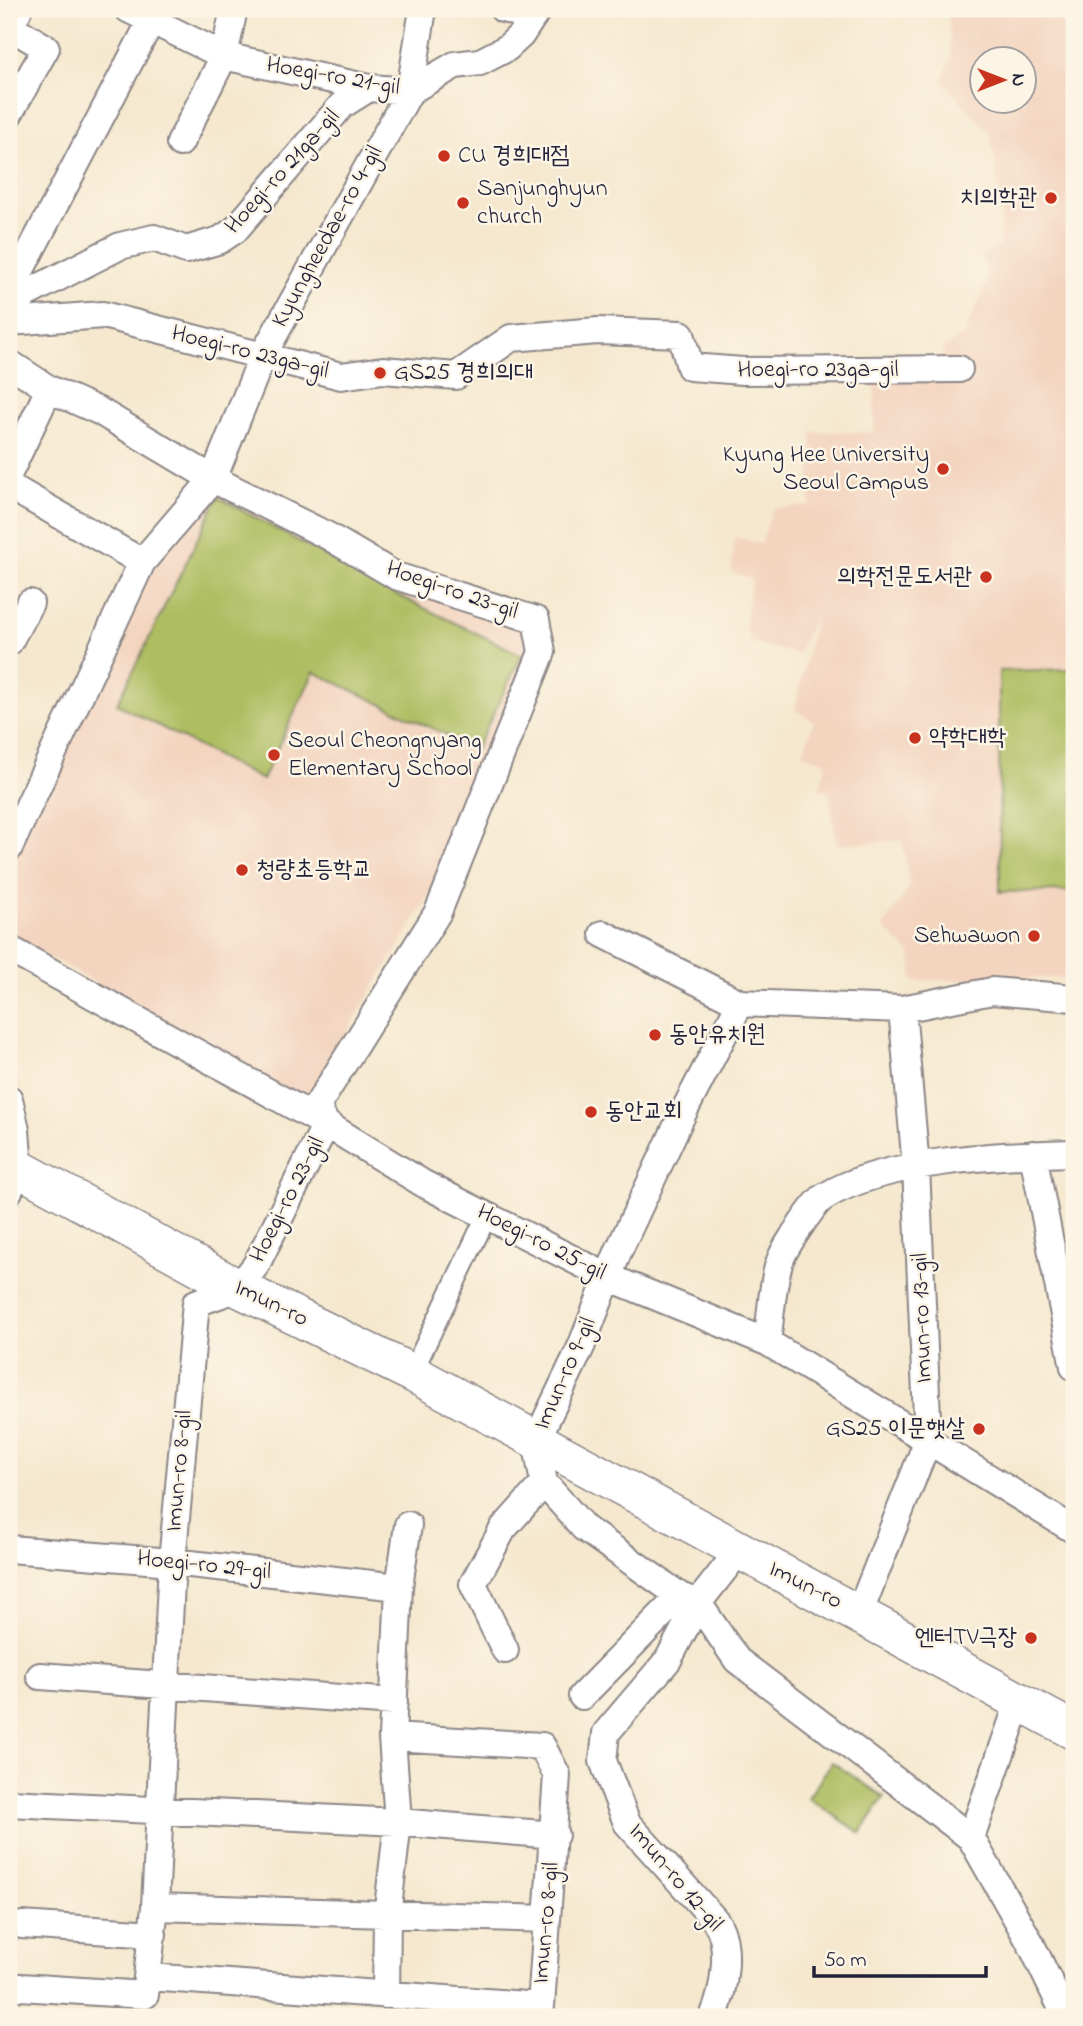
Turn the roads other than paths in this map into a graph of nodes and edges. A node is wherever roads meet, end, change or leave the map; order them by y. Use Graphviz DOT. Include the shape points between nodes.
graph roads {
  1 [pos="13,9"];
  2 [pos="234,9"];
  3 [pos="423,9"];
  4 [pos="503,9"];
  5 [pos="535,13"];
  6 [pos="9,14"];
  7 [pos="140,15"];
  8 [pos="9,26"];
  9 [pos="224,56"];
  10 [pos="369,88"];
  11 [pos="411,91"];
  12 [pos="9,114"];
  13 [pos="180,143"];
  14 [pos="9,304"];
  15 [pos="9,315"];
  16 [pos="9,321"];
  17 [pos="262,355"];
  18 [pos="9,363"];
  19 [pos="960,369"];
  20 [pos="49,389"];
  21 [pos="9,473"];
  22 [pos="213,479"];
  23 [pos="9,486"];
  24 [pos="142,562"];
  25 [pos="30,603"];
  26 [pos="9,642"];
  27 [pos="9,848"];
  28 [pos="603,934"];
  29 [pos="9,949"];
  30 [pos="1074,998"];
  31 [pos="740,1003"];
  32 [pos="902,1009"];
  33 [pos="9,1099"];
  34 [pos="326,1124"];
  35 [pos="1074,1153"];
  36 [pos="1033,1154"];
  37 [pos="916,1167"];
  38 [pos="12,1175"];
  39 [pos="486,1216"];
  40 [pos="608,1277"];
  41 [pos="238,1288"];
  42 [pos="767,1342"];
  43 [pos="1074,1367"];
  44 [pos="412,1373"];
  45 [pos="928,1440"];
  46 [pos="536,1441"];
  47 [pos="544,1483"];
  48 [pos="408,1525"];
  49 [pos="1074,1530"];
  50 [pos="9,1549"];
  51 [pos="738,1552"];
  52 [pos="172,1562"];
  53 [pos="399,1587"];
  54 [pos="689,1599"];
  55 [pos="859,1614"];
  56 [pos="505,1650"];
  57 [pos="40,1676"];
  58 [pos="166,1684"];
  59 [pos="582,1696"];
  60 [pos="394,1702"];
  61 [pos="1019,1702"];
  62 [pos="1074,1731"];
  63 [pos="392,1737"];
  64 [pos="9,1803"];
  65 [pos="160,1809"];
  66 [pos="398,1822"];
  67 [pos="555,1835"];
  68 [pos="971,1838"];
  69 [pos="155,1907"];
  70 [pos="387,1916"];
  71 [pos="547,1919"];
  72 [pos="22,1925"];
  73 [pos="153,1934"];
  74 [pos="149,1977"];
  75 [pos="20,1987"];
  76 [pos="386,1995"];
  77 [pos="1066,2002"];
  78 [pos="713,2017"];
  1 -- 6 [label="main road"];
  2 -- 9 [label="street"];
  3 -- 11 [label="street, Kyungheedae-ro 4-gil"];
  4 -- 5 [label="street"];
  5 -- 11 [label="street, Hoegi-ro 21-gil" via="507,48 480,62 455,65"];
  7 -- 9 [label="street, Hoegi-ro 21-gil"];
  7 -- 14 [label="street, Hoegi-ro 21-gil" via="16,279"];
  8 -- 12 [label="street" via="46,48"];
  9 -- 10 [label="street, Hoegi-ro 21-gil"];
  9 -- 13 [label="street"];
  10 -- 11 [label="street, Hoegi-ro 21-gil"];
  10 -- 15 [label="street, Hoegi-ro 21ga-gil" via="342,105 235,230 220,240 186,250 154,238 120,246 26,294"];
  11 -- 17 [label="street, Kyungheedae-ro 4-gil"];
  16 -- 17 [label="street, Hoegi-ro 23ga-gil" via="103,315"];
  17 -- 19 [label="street, Hoegi-ro 23ga-gil" via="341,376 383,370 456,376 510,338 598,331 681,334 690,367 743,371"];
  17 -- 22 [label="street, Kyungheedae-ro 4-gil"];
  18 -- 20 [label="street, Hoegi-ro 23-gil"];
  20 -- 21 [label="street"];
  20 -- 22 [label="street, Hoegi-ro 23-gil" via="99,411"];
  22 -- 24 [label="street, Kyungheedae-ro 4-gil"];
  22 -- 34 [label="street, Hoegi-ro 23-gil" via="396,576 536,620 542,652 438,912 317,1106"];
  23 -- 24 [label="street"];
  24 -- 27 [label="street, Kyungheedae-ro 4-gil"];
  25 -- 26 [label="street"];
  28 -- 31 [label="street"];
  29 -- 34 [label="street, Hoegi-ro 25-gil"];
  30 -- 32 [label="street" via="992,991"];
  31 -- 32 [label="street"];
  31 -- 40 [label="street, Imun-ro 9-gil" via="683,1113"];
  32 -- 37 [label="street, Imun-ro 13-gil"];
  33 -- 38 [label="street" via="16,1130"];
  34 -- 39 [label="street, Hoegi-ro 25-gil"];
  34 -- 41 [label="street, Hoegi-ro 23-gil" via="256,1265"];
  35 -- 36 [label="street"];
  36 -- 37 [label="street"];
  36 -- 43 [label="street"];
  37 -- 42 [label="street" via="867,1177 821,1198 781,1259"];
  37 -- 45 [label="street, Imun-ro 13-gil"];
  38 -- 41 [label="main road, Imun-ro"];
  39 -- 40 [label="street, Hoegi-ro 25-gil"];
  39 -- 44 [label="street"];
  40 -- 42 [label="street, Hoegi-ro 25-gil"];
  40 -- 46 [label="street, Imun-ro 9-gil"];
  41 -- 44 [label="main road, Imun-ro"];
  41 -- 52 [label="street, Imun-ro 8-gil" via="196,1303"];
  42 -- 45 [label="street, Hoegi-ro 25-gil"];
  44 -- 46 [label="main road, Imun-ro"];
  45 -- 49 [label="street, Hoegi-ro 25-gil"];
  45 -- 55 [label="street, Imun-ro 13-gil"];
  46 -- 47 [label="street"];
  46 -- 51 [label="main road, Imun-ro"];
  47 -- 54 [label="street" via="584,1528"];
  47 -- 56 [label="street" via="503,1529 473,1584"];
  48 -- 53 [label="street"];
  50 -- 52 [label="street, Hoegi-ro 29-gil"];
  51 -- 54 [label="street, Imun-ro 12-gil"];
  51 -- 55 [label="main road, Imun-ro"];
  52 -- 53 [label="street, Hoegi-ro 29-gil"];
  52 -- 58 [label="street, Imun-ro 8-gil"];
  53 -- 60 [label="street"];
  54 -- 59 [label="street, Imun-ro 12-gil"];
  54 -- 68 [label="street" via="737,1660"];
  54 -- 78 [label="street, Imun-ro 12-gil" via="668,1660 606,1733 603,1749 605,1771 627,1823 724,1933 726,1953"];
  55 -- 61 [label="main road, Imun-ro"];
  57 -- 58 [label="street"];
  58 -- 60 [label="street"];
  58 -- 65 [label="street, Imun-ro 8-gil"];
  60 -- 63 [label="street"];
  61 -- 62 [label="main road, Imun-ro"];
  61 -- 68 [label="street"];
  63 -- 66 [label="street"];
  63 -- 67 [label="street, Imun-ro 8-gil" via="542,1746 557,1776"];
  64 -- 65 [label="street"];
  65 -- 66 [label="street"];
  65 -- 69 [label="street, Imun-ro 8-gil"];
  66 -- 67 [label="street"];
  66 -- 70 [label="street"];
  67 -- 71 [label="street, Imun-ro 8-gil"];
  68 -- 77 [label="street"];
  69 -- 70 [label="street"];
  69 -- 73 [label="street, Imun-ro 8-gil"];
  70 -- 71 [label="street"];
  70 -- 76 [label="street"];
  71 -- 76 [label="street, Imun-ro 8-gil" via="541,2006"];
  72 -- 73 [label="street"];
  73 -- 74 [label="street, Imun-ro 8-gil"];
  74 -- 75 [label="street" via="145,1995"];
  74 -- 76 [label="street, Imun-ro 8-gil"];
}
